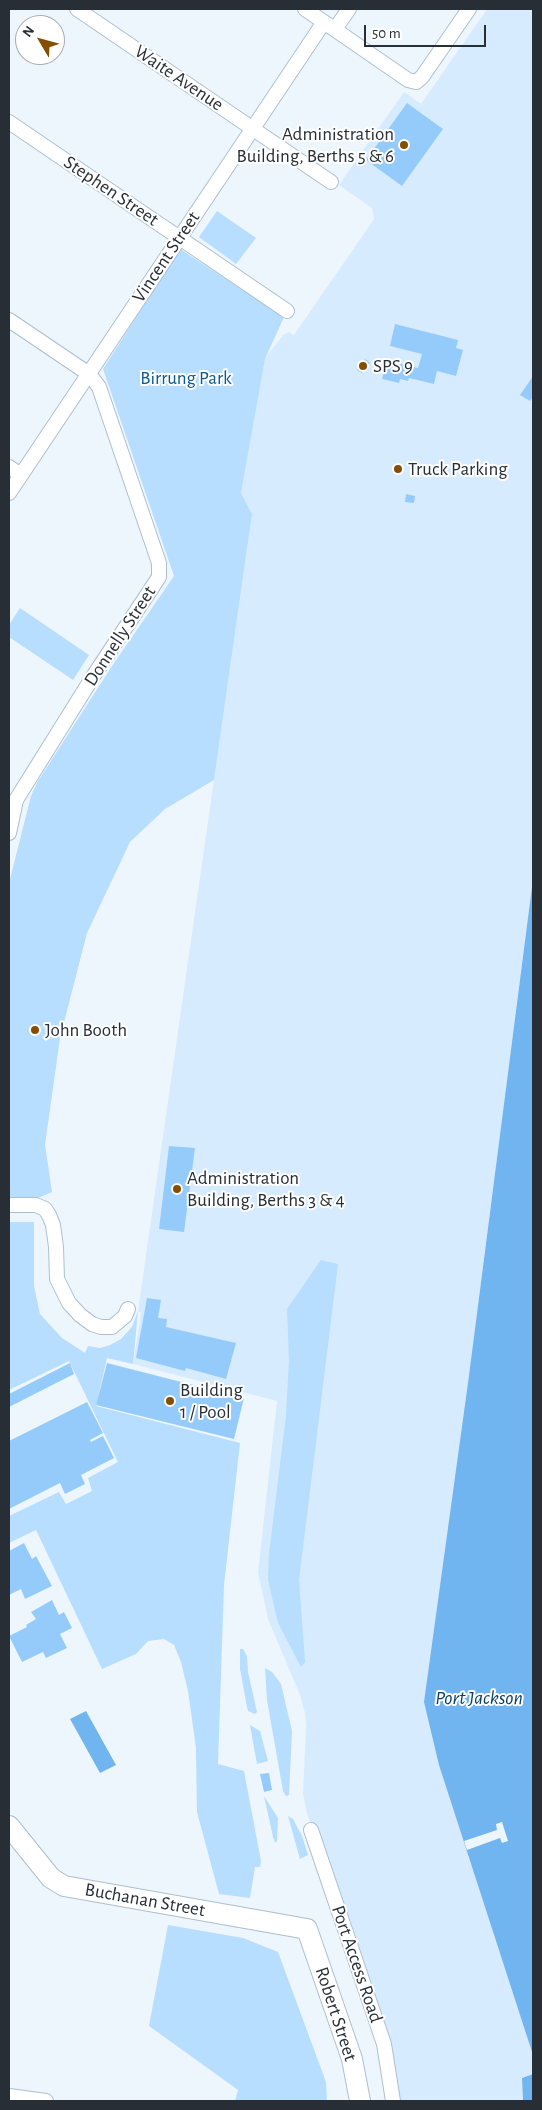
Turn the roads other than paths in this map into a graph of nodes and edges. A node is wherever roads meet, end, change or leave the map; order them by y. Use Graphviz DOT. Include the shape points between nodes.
graph roads {
  1 [pos="77,9"];
  2 [pos="305,9"];
  3 [pos="349,9"];
  4 [pos="470,9"];
  5 [pos="330,26"];
  6 [pos="9,122"];
  7 [pos="253,128"];
  8 [pos="331,182"];
  9 [pos="180,238"];
  10 [pos="287,311"];
  11 [pos="9,320"];
  12 [pos="89,374"];
  13 [pos="9,467"];
  14 [pos="21,475"];
  15 [pos="9,493"];
  16 [pos="9,833"];
  17 [pos="9,1205"];
  18 [pos="128,1309"];
  19 [pos="9,1826"];
  20 [pos="311,1830"];
  21 [pos="307,1929"];
  22 [pos="9,2096"];
  23 [pos="46,2101"];
  24 [pos="360,2101"];
  25 [pos="393,2101"];
  1 -- 7 [label="street, Waite Avenue"];
  2 -- 5 [label="street"];
  3 -- 5 [label="street, Vincent Street"];
  4 -- 5 [label="street" via="416,82 408,80"];
  5 -- 7 [label="street, Vincent Street"];
  6 -- 9 [label="street, Stephen Street"];
  7 -- 8 [label="street, Waite Avenue"];
  7 -- 9 [label="street, Vincent Street"];
  9 -- 10 [label="street, Stephen Street"];
  9 -- 12 [label="street, Vincent Street"];
  11 -- 12 [label="street"];
  12 -- 14 [label="street, Vincent Street"];
  12 -- 16 [label="street, Donnelly Street" via="99,387 159,563 159,577 16,800"];
  13 -- 14 [label="street"];
  14 -- 15 [label="street, Vincent Street"];
  17 -- 18 [label="street" via="36,1206 45,1209 49,1215 56,1247 57,1279 69,1303 80,1315 92,1324 112,1327"];
  19 -- 21 [label="street, Buchanan Street" via="51,1878 64,1886"];
  20 -- 25 [label="street, Port Access Road" via="384,2044"];
  21 -- 24 [label="street, Robert Street" via="352,2058"];
  22 -- 23 [label="street"];
}
